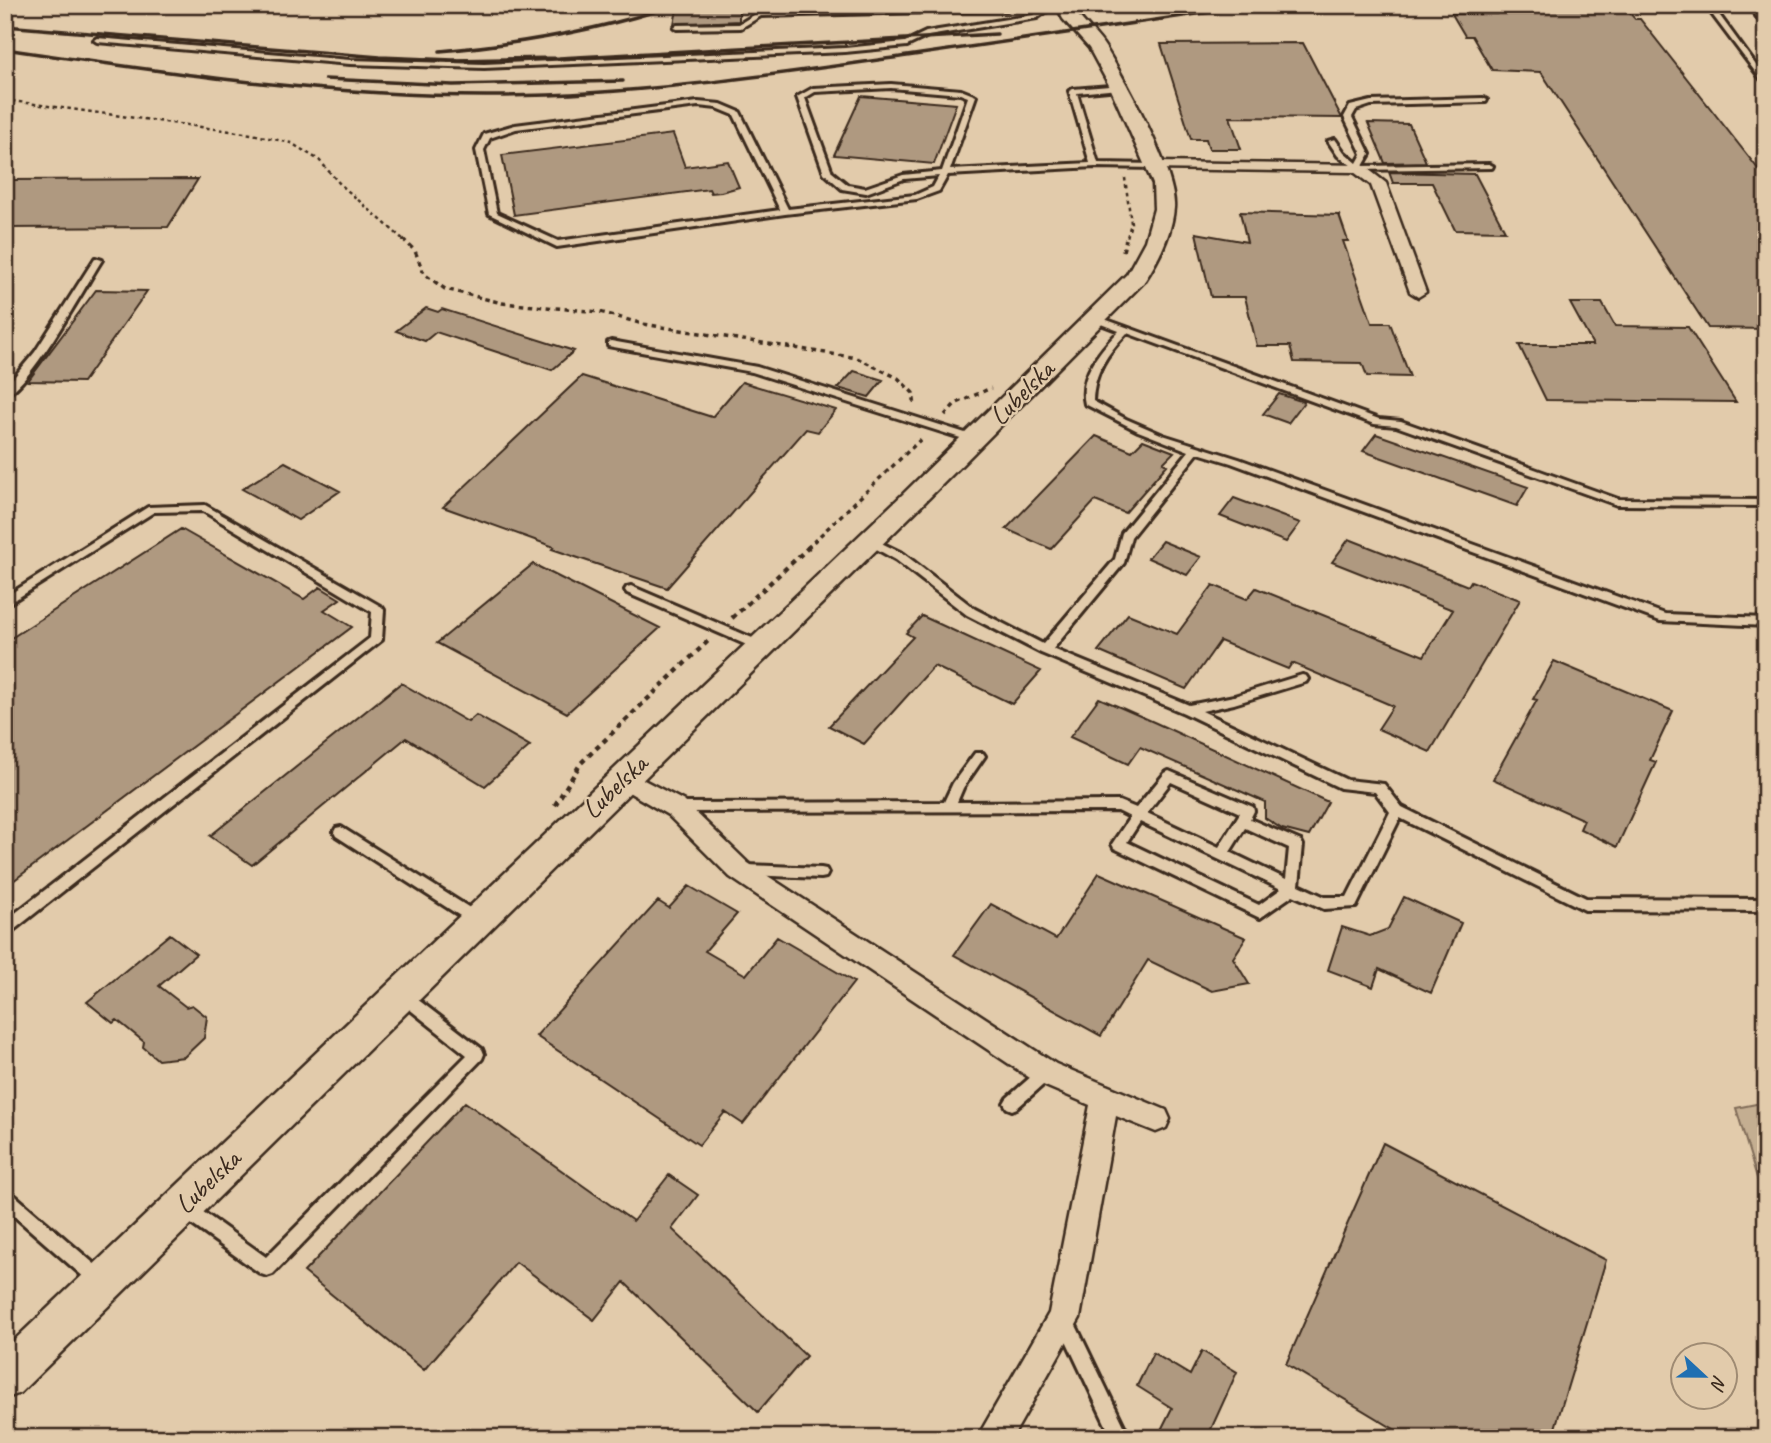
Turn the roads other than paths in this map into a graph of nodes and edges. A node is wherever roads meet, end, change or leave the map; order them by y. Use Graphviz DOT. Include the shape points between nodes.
graph roads {
  1 [pos="1009,5"];
  2 [pos="1041,5"];
  3 [pos="1064,5"];
  4 [pos="1708,5"];
  5 [pos="677,27"];
  6 [pos="97,40"];
  7 [pos="1766,84"];
  8 [pos="1119,87"];
  9 [pos="1483,100"];
  10 [pos="1332,141"];
  11 [pos="1095,166"];
  12 [pos="1156,166"];
  13 [pos="1489,166"];
  14 [pos="1358,168"];
  15 [pos="945,173"];
  16 [pos="785,212"];
  17 [pos="98,260"];
  18 [pos="1418,292"];
  19 [pos="1096,319"];
  20 [pos="1125,330"];
  21 [pos="611,344"];
  22 [pos="5,393"];
  23 [pos="974,439"];
  24 [pos="1195,450"];
  25 [pos="1766,503"];
  26 [pos="869,542"];
  27 [pos="631,590"];
  28 [pos="5,602"];
  29 [pos="1766,622"];
  30 [pos="760,646"];
  31 [pos="1045,650"];
  32 [pos="1301,679"];
  33 [pos="1188,710"];
  34 [pos="979,756"];
  35 [pos="623,778"];
  36 [pos="948,807"];
  37 [pos="676,808"];
  38 [pos="1397,811"];
  39 [pos="1138,815"];
  40 [pos="1242,821"];
  41 [pos="341,832"];
  42 [pos="1221,855"];
  43 [pos="739,870"];
  44 [pos="821,873"];
  45 [pos="1292,888"];
  46 [pos="1766,905"];
  47 [pos="476,920"];
  48 [pos="5,929"];
  49 [pos="400,994"];
  50 [pos="1046,1073"];
  51 [pos="1105,1100"];
  52 [pos="1012,1103"];
  53 [pos="1156,1119"];
  54 [pos="5,1197"];
  55 [pos="181,1206"];
  56 [pos="103,1283"];
  57 [pos="1064,1318"];
  58 [pos="5,1378"];
  59 [pos="993,1438"];
  60 [pos="1121,1438"];
  1 -- 5 [label="lane" via="760,14 741,26"];
  2 -- 6 [label="lane" via="1044,11 1035,17 926,34 908,44 511,65 350,62"];
  3 -- 8 [label="street, Lubelska" via="1096,46"];
  4 -- 7 [label="lane"];
  8 -- 11 [label="lane" via="1073,91"];
  8 -- 12 [label="street, Lubelska"];
  9 -- 14 [label="lane" via="1371,103 1353,108 1348,117 1366,154"];
  10 -- 14 [label="lane"];
  11 -- 12 [label="lane"];
  11 -- 15 [label="lane"];
  12 -- 14 [label="street"];
  12 -- 19 [label="street, Lubelska" via="1165,193 1155,241 1136,277"];
  13 -- 14 [label="lane"];
  14 -- 18 [label="street" via="1378,183"];
  15 -- 15 [label="lane" via="972,96 891,86 813,90 801,97 828,173 845,187 866,191 903,177"];
  15 -- 16 [label="lane" via="936,189 917,197"];
  16 -- 16 [label="lane" via="557,244 493,214 480,150 487,136 515,127 698,104 718,106 737,114"];
  17 -- 22 [label="lane" via="29,366"];
  19 -- 20 [label="lane"];
  19 -- 23 [label="street, Lubelska"];
  20 -- 24 [label="lane" via="1105,350 1088,381 1088,402 1109,416"];
  20 -- 25 [label="lane" via="1617,502"];
  21 -- 23 [label="lane" via="754,369"];
  23 -- 26 [label="street, Lubelska"];
  24 -- 29 [label="lane" via="1664,618"];
  24 -- 31 [label="lane" via="1126,536 1120,560"];
  26 -- 30 [label="street, Lubelska"];
  26 -- 31 [label="lane" via="900,557 971,612"];
  27 -- 30 [label="lane"];
  28 -- 48 [label="lane" via="152,509 205,508 378,610 376,640"];
  30 -- 35 [label="street, Lubelska"];
  31 -- 33 [label="lane"];
  32 -- 33 [label="lane"];
  33 -- 38 [label="lane" via="1345,785 1379,787"];
  34 -- 36 [label="lane"];
  35 -- 37 [label="street"];
  35 -- 47 [label="street, Lubelska"];
  36 -- 37 [label="lane"];
  36 -- 39 [label="lane" via="1119,806"];
  37 -- 43 [label="street"];
  38 -- 45 [label="lane" via="1351,904 1324,903"];
  38 -- 46 [label="lane" via="1585,904"];
  39 -- 40 [label="lane" via="1169,776 1248,811"];
  39 -- 42 [label="lane"];
  39 -- 45 [label="lane" via="1119,844 1260,912"];
  40 -- 42 [label="lane"];
  40 -- 45 [label="lane" via="1296,845"];
  41 -- 47 [label="lane"];
  42 -- 45 [label="lane"];
  43 -- 44 [label="lane"];
  43 -- 50 [label="street"];
  47 -- 49 [label="street, Lubelska"];
  49 -- 55 [label="street, Lubelska"];
  49 -- 55 [label="lane" via="477,1054 267,1268"];
  50 -- 51 [label="street"];
  50 -- 52 [label="lane"];
  51 -- 53 [label="street"];
  51 -- 57 [label="street"];
  54 -- 56 [label="lane"];
  55 -- 56 [label="street, Lubelska"];
  56 -- 58 [label="street, Lubelska"];
  57 -- 59 [label="street"];
  57 -- 60 [label="lane"];
}
